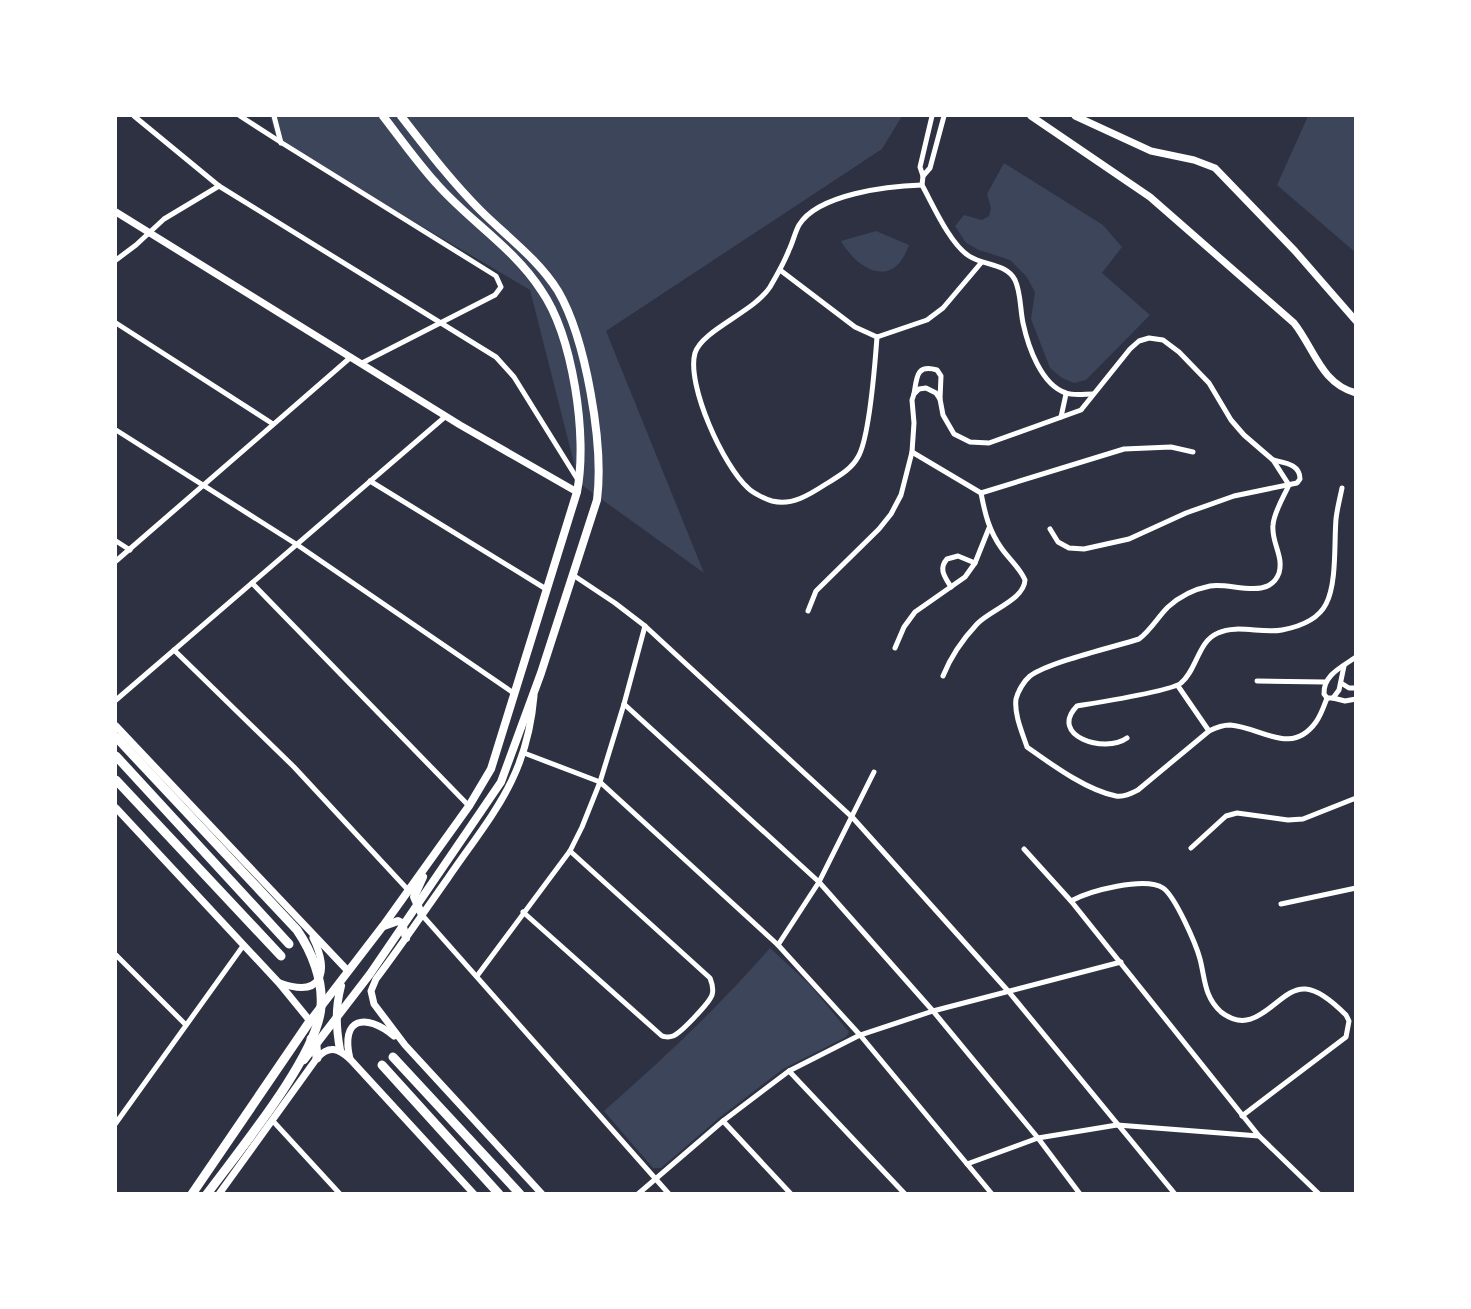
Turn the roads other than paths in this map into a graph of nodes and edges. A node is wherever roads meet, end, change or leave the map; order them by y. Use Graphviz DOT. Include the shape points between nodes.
graph roads {
  1 [pos="134,116"];
  2 [pos="240,116"];
  3 [pos="274,116"];
  4 [pos="383,116"];
  5 [pos="401,116"];
  6 [pos="932,116"];
  7 [pos="944,116"];
  8 [pos="1031,116"];
  9 [pos="1075,116"];
  10 [pos="1044,119"];
  11 [pos="282,144"];
  12 [pos="923,176"];
  13 [pos="219,186"];
  14 [pos="922,186"];
  15 [pos="116,212"];
  16 [pos="149,233"];
  17 [pos="116,260"];
  18 [pos="981,263"];
  19 [pos="780,270"];
  20 [pos="1356,321"];
  21 [pos="443,322"];
  22 [pos="116,323"];
  23 [pos="877,337"];
  24 [pos="351,356"];
  25 [pos="362,363"];
  26 [pos="1356,393"];
  27 [pos="914,394"];
  28 [pos="1066,394"];
  29 [pos="1093,394"];
  30 [pos="940,399"];
  31 [pos="446,416"];
  32 [pos="1061,417"];
  33 [pos="273,424"];
  34 [pos="116,430"];
  35 [pos="912,452"];
  36 [pos="1193,452"];
  37 [pos="1273,460"];
  38 [pos="370,481"];
  39 [pos="579,482"];
  40 [pos="203,485"];
  41 [pos="1289,485"];
  42 [pos="1342,488"];
  43 [pos="577,492"];
  44 [pos="981,493"];
  45 [pos="989,528"];
  46 [pos="1050,529"];
  47 [pos="116,541"];
  48 [pos="296,544"];
  49 [pos="130,550"];
  50 [pos="116,561"];
  51 [pos="975,563"];
  52 [pos="573,575"];
  53 [pos="252,583"];
  54 [pos="951,587"];
  55 [pos="546,589"];
  56 [pos="807,611"];
  57 [pos="645,626"];
  58 [pos="895,648"];
  59 [pos="174,649"];
  60 [pos="1356,657"];
  61 [pos="1344,666"];
  62 [pos="943,676"];
  63 [pos="1257,681"];
  64 [pos="1325,682"];
  65 [pos="1341,683"];
  66 [pos="1178,686"];
  67 [pos="1356,688"];
  68 [pos="535,692"];
  69 [pos="515,694"];
  70 [pos="1330,698"];
  71 [pos="1356,699"];
  72 [pos="116,700"];
  73 [pos="624,704"];
  74 [pos="116,726"];
  75 [pos="1209,731"];
  76 [pos="116,737"];
  77 [pos="1126,738"];
  78 [pos="524,753"];
  79 [pos="116,756"];
  80 [pos="874,772"];
  81 [pos="116,780"];
  82 [pos="600,782"];
  83 [pos="1356,798"];
  84 [pos="1347,801"];
  85 [pos="469,806"];
  86 [pos="1356,807"];
  87 [pos="116,808"];
  88 [pos="853,818"];
  89 [pos="1191,848"];
  90 [pos="1024,849"];
  91 [pos="570,851"];
  92 [pos="819,882"];
  93 [pos="1356,888"];
  94 [pos="411,894"];
  95 [pos="1071,901"];
  96 [pos="1281,905"];
  97 [pos="523,912"];
  98 [pos="422,915"];
  99 [pos="383,926"];
  100 [pos="307,927"];
  101 [pos="406,938"];
  102 [pos="289,944"];
  103 [pos="778,945"];
  104 [pos="243,946"];
  105 [pos="116,955"];
  106 [pos="281,956"];
  107 [pos="1121,962"];
  108 [pos="348,971"];
  109 [pos="477,976"];
  110 [pos="343,980"];
  111 [pos="279,983"];
  112 [pos="1009,992"];
  113 [pos="933,1011"];
  114 [pos="310,1021"];
  115 [pos="186,1024"];
  116 [pos="860,1035"];
  117 [pos="294,1045"];
  118 [pos="405,1045"];
  119 [pos="340,1050"];
  120 [pos="393,1057"];
  121 [pos="317,1058"];
  122 [pos="351,1059"];
  123 [pos="382,1065"];
  124 [pos="789,1071"];
  125 [pos="293,1075"];
  126 [pos="1242,1116"];
  127 [pos="272,1120"];
  128 [pos="723,1121"];
  129 [pos="116,1123"];
  130 [pos="1117,1125"];
  131 [pos="1259,1136"];
  132 [pos="1038,1138"];
  133 [pos="967,1164"];
  134 [pos="654,1177"];
  135 [pos="192,1194"];
  136 [pos="207,1194"];
  137 [pos="219,1194"];
  138 [pos="340,1194"];
  139 [pos="474,1194"];
  140 [pos="499,1194"];
  141 [pos="520,1194"];
  142 [pos="542,1194"];
  143 [pos="638,1194"];
  144 [pos="669,1194"];
  145 [pos="791,1194"];
  146 [pos="905,1194"];
  147 [pos="992,1194"];
  148 [pos="1080,1194"];
  149 [pos="1175,1194"];
  150 [pos="1320,1194"];
  1 -- 13 [label="street"];
  2 -- 11 [label="street"];
  3 -- 11 [label="street"];
  4 -- 39 [label="main road" via="436,184 542,291 561,332 570,368 580,436"];
  5 -- 52 [label="main road" via="446,174 530,257 557,290 573,322 589,393 598,472 597,500"];
  6 -- 12 [label="street" via="920,167"];
  7 -- 12 [label="street" via="930,168"];
  8 -- 10 [label="street"];
  9 -- 20 [label="street" via="1151,151 1215,168"];
  10 -- 26 [label="street" via="1150,197 1294,323 1332,382"];
  11 -- 21 [label="street" via="500,281 495,295"];
  12 -- 14 [label="street"];
  13 -- 16 [label="street"];
  13 -- 21 [label="street"];
  14 -- 18 [label="street" via="954,240 966,255"];
  14 -- 19 [label="street" via="853,195 810,211 798,226"];
  15 -- 16 [label="street"];
  16 -- 17 [label="street"];
  16 -- 24 [label="street"];
  18 -- 23 [label="street" via="927,320"];
  18 -- 28 [label="street" via="1007,271 1015,281 1032,350 1043,374"];
  19 -- 23 [label="street" via="855,327"];
  19 -- 23 [label="street" via="746,311 705,339 695,358 695,388 701,406 732,467 749,489 789,502 806,497 848,469 862,446"];
  21 -- 25 [label="street"];
  21 -- 39 [label="street" via="496,357 514,377"];
  22 -- 33 [label="street"];
  24 -- 25 [label="street"];
  24 -- 33 [label="street"];
  25 -- 31 [label="street"];
  27 -- 30 [label="street" via="932,389"];
  27 -- 30 [label="street" via="917,376 927,367 941,376"];
  27 -- 35 [label="street"];
  28 -- 29 [label="street"];
  28 -- 32 [label="street"];
  29 -- 32 [label="street" via="1081,410"];
  29 -- 37 [label="street" via="1139,341 1163,340 1209,383 1244,435"];
  30 -- 32 [label="street" via="954,434 970,442 1004,440"];
  31 -- 38 [label="street"];
  31 -- 43 [label="street"];
  33 -- 40 [label="street"];
  34 -- 40 [label="street"];
  35 -- 44 [label="street"];
  35 -- 56 [label="street" via="891,514 816,591"];
  36 -- 44 [label="street" via="1171,447 1124,449"];
  37 -- 41 [label="street"];
  37 -- 41 [label="street" via="1298,469 1300,479"];
  38 -- 48 [label="street"];
  38 -- 55 [label="street"];
  39 -- 43 [label="main road"];
  40 -- 48 [label="street"];
  40 -- 49 [label="street"];
  41 -- 46 [label="street" via="1234,496 1129,539 1084,549 1058,542"];
  41 -- 75 [label="street" via="1275,517 1280,562 1269,585 1247,589 1212,586 1190,592 1167,608 1139,639 1032,675 1016,698 1027,747 1079,780 1117,796 1138,790"];
  42 -- 66 [label="street" via="1326,604 1297,627 1218,632"];
  43 -- 55 [label="main road"];
  44 -- 45 [label="street"];
  45 -- 51 [label="street"];
  45 -- 62 [label="street" via="1021,570 1025,586 978,623 953,653"];
  47 -- 49 [label="street"];
  48 -- 53 [label="street"];
  48 -- 69 [label="street"];
  49 -- 50 [label="street"];
  51 -- 54 [label="street"];
  51 -- 54 [label="street" via="958,556 947,559 942,567"];
  52 -- 57 [label="street"];
  52 -- 68 [label="main road"];
  53 -- 59 [label="street"];
  53 -- 85 [label="street"];
  54 -- 58 [label="street" via="915,612"];
  55 -- 69 [label="main road"];
  57 -- 73 [label="street"];
  57 -- 88 [label="street"];
  59 -- 72 [label="street"];
  59 -- 94 [label="street" via="295,767"];
  60 -- 61 [label="street"];
  61 -- 64 [label="street"];
  61 -- 65 [label="street"];
  63 -- 64 [label="street"];
  64 -- 70 [label="street" via="1323,689"];
  65 -- 67 [label="street"];
  65 -- 70 [label="street"];
  66 -- 75 [label="street"];
  66 -- 77 [label="street" via="1077,706 1069,715 1070,728 1077,736 1113,746"];
  68 -- 78 [label="street"];
  68 -- 125 [label="main road" via="501,782 370,974"];
  69 -- 85 [label="main road" via="491,769"];
  70 -- 71 [label="street"];
  70 -- 75 [label="street" via="1306,733 1289,739 1230,725"];
  73 -- 82 [label="street"];
  73 -- 92 [label="street"];
  74 -- 100 [label="street"];
  76 -- 125 [label="main road" via="303,940 317,971 321,1007 314,1035"];
  78 -- 82 [label="street"];
  78 -- 98 [label="street" via="505,796"];
  79 -- 102 [label="main road"];
  80 -- 88 [label="street"];
  81 -- 106 [label="main road"];
  82 -- 91 [label="street"];
  82 -- 103 [label="street"];
  83 -- 84 [label="street"];
  84 -- 86 [label="street"];
  84 -- 89 [label="street" via="1303,819 1226,816"];
  85 -- 94 [label="main road"];
  87 -- 104 [label="street"];
  88 -- 92 [label="street"];
  88 -- 112 [label="street"];
  90 -- 95 [label="street"];
  91 -- 97 [label="street"];
  91 -- 97 [label="street" via="710,978 712,995 678,1033 662,1036"];
  92 -- 103 [label="street"];
  92 -- 113 [label="street"];
  93 -- 96 [label="street"];
  94 -- 98 [label="main road"];
  94 -- 99 [label="main road"];
  95 -- 107 [label="street"];
  95 -- 126 [label="street" via="1108,887 1163,887 1200,957 1209,998 1230,1018 1251,1019 1295,990 1311,989 1346,1015 1346,1037"];
  97 -- 109 [label="street"];
  98 -- 101 [label="street"];
  98 -- 109 [label="street"];
  99 -- 101 [label="main road" via="398,921"];
  99 -- 108 [label="main road"];
  100 -- 108 [label="street"];
  100 -- 111 [label="street" via="319,951 321,972 306,988"];
  101 -- 118 [label="street" via="373,985 372,998"];
  103 -- 116 [label="street"];
  104 -- 111 [label="street"];
  104 -- 115 [label="street"];
  105 -- 115 [label="street"];
  107 -- 112 [label="street"];
  107 -- 126 [label="street"];
  108 -- 110 [label="main road"];
  109 -- 134 [label="street"];
  110 -- 114 [label="main road"];
  110 -- 119 [label="main road" via="336,1005"];
  111 -- 114 [label="street"];
  112 -- 113 [label="street"];
  112 -- 130 [label="street"];
  113 -- 116 [label="street"];
  113 -- 132 [label="street"];
  114 -- 117 [label="main road"];
  115 -- 129 [label="street"];
  116 -- 124 [label="street"];
  116 -- 133 [label="street"];
  117 -- 121 [label="main road" via="306,1038 314,1041"];
  117 -- 135 [label="main road"];
  118 -- 122 [label="street" via="377,1023 356,1023 347,1038"];
  118 -- 142 [label="street"];
  119 -- 121 [label="street" via="328,1049"];
  119 -- 122 [label="street"];
  120 -- 141 [label="main road"];
  121 -- 127 [label="street"];
  122 -- 139 [label="street"];
  123 -- 140 [label="main road"];
  124 -- 128 [label="street"];
  124 -- 146 [label="street"];
  125 -- 136 [label="main road"];
  126 -- 131 [label="street"];
  127 -- 137 [label="street"];
  127 -- 138 [label="street"];
  128 -- 134 [label="street"];
  128 -- 145 [label="street"];
  130 -- 131 [label="street"];
  130 -- 132 [label="street"];
  130 -- 149 [label="street"];
  131 -- 150 [label="street"];
  132 -- 133 [label="street"];
  132 -- 148 [label="street"];
  133 -- 147 [label="street"];
  134 -- 143 [label="street"];
  134 -- 144 [label="street"];
}
